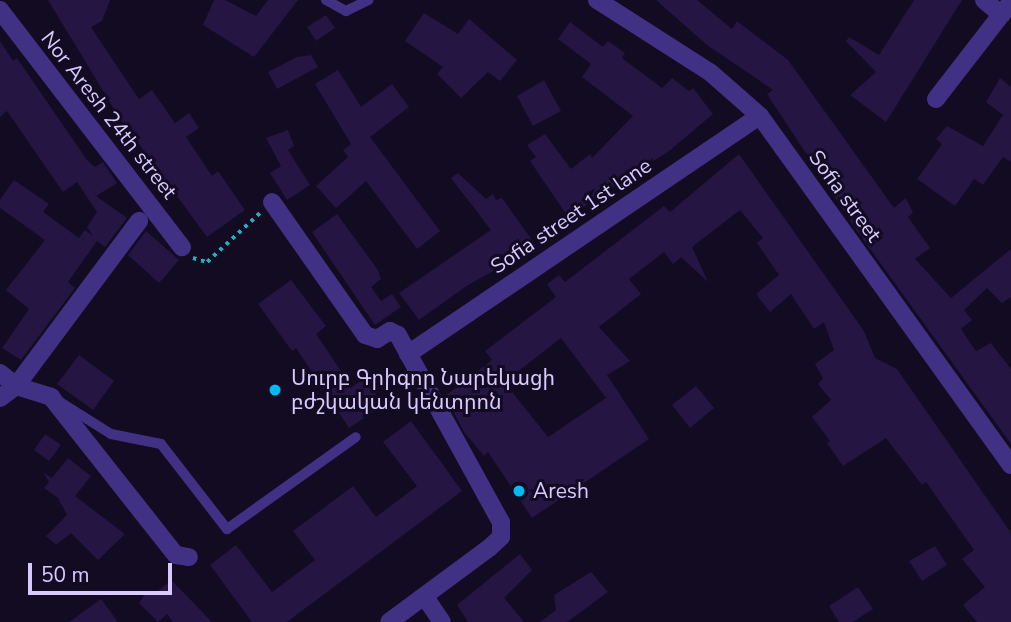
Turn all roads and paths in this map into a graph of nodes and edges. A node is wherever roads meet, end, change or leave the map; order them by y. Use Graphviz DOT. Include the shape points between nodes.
graph roads {
  1 [pos="326,0"];
  2 [pos="369,0"];
  3 [pos="597,0"];
  4 [pos="984,0"];
  5 [pos="1006,8"];
  6 [pos="0,10"];
  7 [pos="936,99"];
  8 [pos="760,116"];
  9 [pos="272,202"];
  10 [pos="139,221"];
  11 [pos="182,247"];
  12 [pos="408,354"];
  13 [pos="0,373"];
  14 [pos="16,386"];
  15 [pos="51,397"];
  16 [pos="0,398"];
  17 [pos="356,437"];
  18 [pos="1011,465"];
  19 [pos="189,557"];
  20 [pos="425,597"];
  21 [pos="389,622"];
  22 [pos="442,622"];
  1 -- 2 [label="lane" via="346,11"];
  3 -- 8 [label="street, Sofia street" via="711,73"];
  4 -- 5 [label="street"];
  5 -- 7 [label="street"];
  6 -- 11 [label="street, Nor Aresh 24th street"];
  8 -- 12 [label="street, Sofia street 1st lane"];
  8 -- 18 [label="street, Sofia street"];
  9 -- 11 [label="path" via="207,262 196,261"];
  9 -- 12 [label="street" via="365,335 377,339 394,333"];
  10 -- 14 [label="street"];
  12 -- 20 [label="street" via="501,522 501,537"];
  13 -- 14 [label="street"];
  14 -- 15 [label="street"];
  14 -- 16 [label="street"];
  15 -- 17 [label="lane" via="111,434 161,444 227,529"];
  15 -- 19 [label="street" via="176,555"];
  20 -- 21 [label="street"];
  20 -- 22 [label="street"];
}
